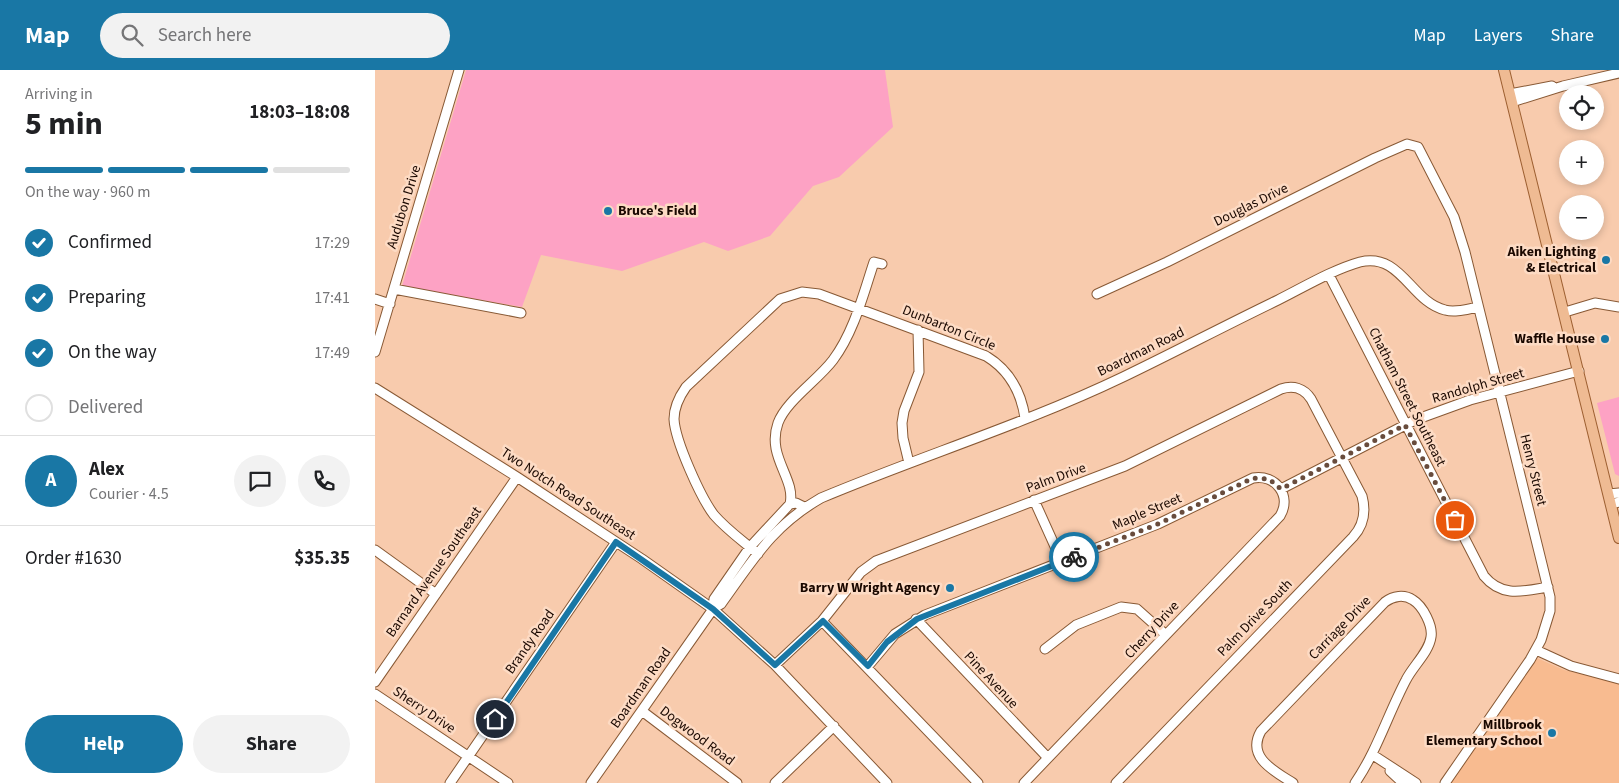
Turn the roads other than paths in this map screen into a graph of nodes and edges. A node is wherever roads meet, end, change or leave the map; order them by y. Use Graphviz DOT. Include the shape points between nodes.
graph roads {
  1 [pos="459,70"];
  2 [pos="1504,70"];
  3 [pos="1619,73"];
  4 [pos="1511,98"];
  5 [pos="1418,147"];
  6 [pos="882,264"];
  7 [pos="1329,275"];
  8 [pos="394,290"];
  9 [pos="1097,294"];
  10 [pos="375,299"];
  11 [pos="390,304"];
  12 [pos="1619,306"];
  13 [pos="1478,307"];
  14 [pos="859,308"];
  15 [pos="1565,312"];
  16 [pos="521,313"];
  17 [pos="918,330"];
  18 [pos="375,352"];
  19 [pos="1579,371"];
  20 [pos="375,388"];
  21 [pos="1499,393"];
  22 [pos="1025,418"];
  23 [pos="1405,425"];
  24 [pos="1341,458"];
  25 [pos="909,463"];
  26 [pos="517,477"];
  27 [pos="1281,489"];
  28 [pos="1615,498"];
  29 [pos="1034,500"];
  30 [pos="790,504"];
  31 [pos="804,508"];
  32 [pos="1619,538"];
  33 [pos="616,542"];
  34 [pos="750,547"];
  35 [pos="375,550"];
  36 [pos="757,554"];
  37 [pos="1062,562"];
  38 [pos="1548,587"];
  39 [pos="436,594"];
  40 [pos="713,609"];
  41 [pos="917,619"];
  42 [pos="823,621"];
  43 [pos="1165,634"];
  44 [pos="1045,650"];
  45 [pos="1536,650"];
  46 [pos="775,665"];
  47 [pos="868,666"];
  48 [pos="1619,679"];
  49 [pos="375,682"];
  50 [pos="375,694"];
  51 [pos="642,711"];
  52 [pos="834,726"];
  53 [pos="1372,757"];
  54 [pos="469,758"];
  55 [pos="1048,758"];
  56 [pos="450,783"];
  57 [pos="508,783"];
  58 [pos="591,783"];
  59 [pos="737,783"];
  60 [pos="775,783"];
  61 [pos="887,783"];
  62 [pos="978,783"];
  63 [pos="1024,783"];
  64 [pos="1116,783"];
  65 [pos="1293,783"];
  66 [pos="1355,783"];
  67 [pos="1403,783"];
  68 [pos="1416,783"];
  69 [pos="1445,783"];
  1 -- 8 [label="street, Audubon Drive"];
  2 -- 4 [label="main road"];
  3 -- 4 [label="street" via="1563,86 1549,86"];
  4 -- 15 [label="main road"];
  5 -- 9 [label="street, Douglas Drive" via="1407,144 1375,158"];
  5 -- 13 [label="street, Henry Street" via="1454,217"];
  6 -- 14 [label="street" via="874,262"];
  7 -- 13 [label="street, Boardman Road" via="1361,262 1377,262 1396,270 1435,307 1457,311"];
  7 -- 22 [label="street, Boardman Road" via="1122,377"];
  7 -- 23 [label="street, Chatham Street Southeast"];
  8 -- 11 [label="street, Audubon Drive"];
  8 -- 16 [label="street"];
  10 -- 11 [label="street"];
  11 -- 18 [label="street, Audubon Drive"];
  12 -- 15 [label="street" via="1595,304"];
  13 -- 21 [label="street, Henry Street"];
  14 -- 17 [label="street, Dunbarton Circle"];
  14 -- 30 [label="street" via="835,358 778,423 776,453 791,492"];
  14 -- 34 [label="street, Dunbarton Circle" via="813,293 785,296 763,313 680,396 675,412 676,429 700,491 719,520"];
  15 -- 19 [label="main road"];
  17 -- 22 [label="street, Dunbarton Circle" via="986,356 1001,366 1017,390"];
  17 -- 25 [label="street" via="919,372 902,424"];
  19 -- 21 [label="street, Randolph Street"];
  19 -- 28 [label="main road"];
  20 -- 26 [label="street, Two Notch Road Southeast"];
  21 -- 23 [label="street, Randolph Street" via="1452,406"];
  21 -- 38 [label="street, Henry Street"];
  22 -- 25 [label="street, Boardman Road"];
  23 -- 24 [label="street, Randolph Street"];
  23 -- 38 [label="street, Chatham Street Southeast" via="1488,580 1510,592"];
  24 -- 27 [label="street, Randolph Street"];
  24 -- 29 [label="street, Palm Drive" via="1309,395 1299,388 1287,387 1125,466"];
  24 -- 64 [label="street, Palm Drive South" via="1364,504 1363,520 1356,533"];
  25 -- 31 [label="street, Boardman Road"];
  26 -- 33 [label="street, Two Notch Road Southeast"];
  26 -- 39 [label="street, Barnard Avenue Southeast"];
  27 -- 37 [label="street, Maple Street" via="1269,479 1253,478 1158,524"];
  27 -- 43 [label="street, Cherry Drive" via="1285,501 1279,516"];
  28 -- 32 [label="main road"];
  29 -- 37 [label="street"];
  29 -- 42 [label="street, Palm Drive" via="875,561 861,572"];
  30 -- 31 [label="street"];
  30 -- 34 [label="street, Boardman Road"];
  31 -- 36 [label="street, Boardman Road" via="777,529"];
  33 -- 40 [label="street, Two Notch Road Southeast"];
  33 -- 54 [label="street, Brandy Road"];
  34 -- 36 [label="street, Dunbarton Circle"];
  34 -- 40 [label="street, Boardman Road" via="714,599"];
  35 -- 39 [label="street"];
  36 -- 40 [label="street, Boardman Road" via="721,604"];
  37 -- 41 [label="street, Maple Street"];
  38 -- 45 [label="street, Henry Street" via="1549,617"];
  39 -- 49 [label="street, Barnard Avenue Southeast"];
  40 -- 46 [label="street, Two Notch Road Southeast"];
  40 -- 51 [label="street, Boardman Road"];
  41 -- 47 [label="street, Maple Street" via="887,642"];
  41 -- 55 [label="street, Pine Avenue"];
  42 -- 46 [label="street, Palm Drive"];
  42 -- 47 [label="street"];
  43 -- 44 [label="street" via="1141,611 1121,607 1070,628"];
  43 -- 55 [label="street, Cherry Drive"];
  45 -- 48 [label="street" via="1571,666"];
  45 -- 69 [label="street, Henry Street"];
  46 -- 52 [label="street, Two Notch Road Southeast"];
  47 -- 62 [label="street"];
  50 -- 54 [label="street, Sherry Drive"];
  51 -- 58 [label="street, Boardman Road"];
  51 -- 59 [label="street, Dogwood Road"];
  52 -- 60 [label="street"];
  52 -- 61 [label="street, Two Notch Road Southeast"];
  53 -- 65 [label="street, Carriage Drive" via="1406,680 1431,635 1430,625 1419,604 1404,597 1385,602 1261,731 1257,746 1260,758"];
  53 -- 66 [label="street, Carriage Drive"];
  53 -- 67 [label="street"];
  53 -- 68 [label="street"];
  54 -- 56 [label="street, Brandy Road"];
  54 -- 57 [label="street, Sherry Drive"];
  55 -- 63 [label="street, Cherry Drive"];
}
